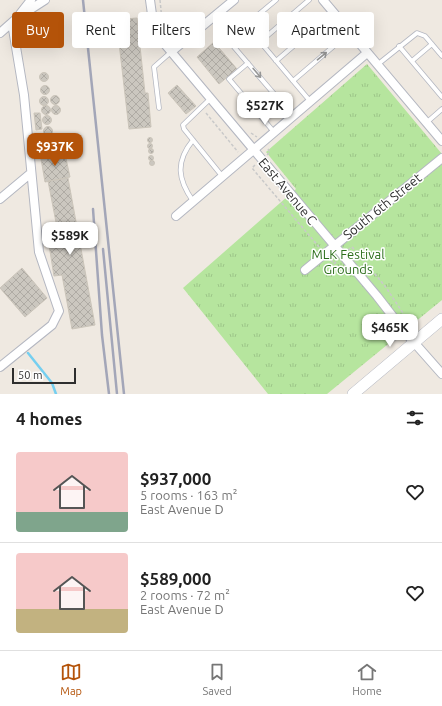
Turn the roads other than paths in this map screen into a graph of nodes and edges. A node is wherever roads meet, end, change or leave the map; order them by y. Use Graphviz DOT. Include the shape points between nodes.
graph roads {
  1 [pos="31,0"];
  2 [pos="44,0"];
  3 [pos="150,0"];
  4 [pos="234,0"];
  5 [pos="276,0"];
  6 [pos="309,0"];
  7 [pos="326,1"];
  8 [pos="21,12"];
  9 [pos="27,12"];
  10 [pos="262,12"];
  11 [pos="12,23"];
  12 [pos="0,33"];
  13 [pos="269,34"];
  14 [pos="432,44"];
  15 [pos="399,46"];
  16 [pos="18,48"];
  17 [pos="235,48"];
  18 [pos="265,48"];
  19 [pos="171,52"];
  20 [pos="367,53"];
  21 [pos="442,56"];
  22 [pos="276,61"];
  23 [pos="412,61"];
  24 [pos="248,63"];
  25 [pos="377,65"];
  26 [pos="293,81"];
  27 [pos="442,97"];
  28 [pos="210,99"];
  29 [pos="310,101"];
  30 [pos="159,108"];
  31 [pos="442,109"];
  32 [pos="293,116"];
  33 [pos="426,122"];
  34 [pos="274,132"];
  35 [pos="193,140"];
  36 [pos="442,141"];
  37 [pos="253,150"];
  38 [pos="442,158"];
  39 [pos="31,173"];
  40 [pos="222,176"];
  41 [pos="0,199"];
  42 [pos="193,201"];
  43 [pos="176,216"];
  44 [pos="334,245"];
  45 [pos="305,270"];
  46 [pos="442,319"];
  47 [pos="415,342"];
  48 [pos="0,367"];
  49 [pos="442,374"];
  50 [pos="353,394"];
  1 -- 8 [label="street"];
  2 -- 9 [label="street"];
  3 -- 19 [label="street, East Avenue C" via="154,29"];
  4 -- 19 [label="street"];
  5 -- 10 [label="lane"];
  6 -- 13 [label="lane"];
  7 -- 20 [label="street"];
  11 -- 12 [label="street"];
  14 -- 15 [label="lane" via="425,36 417,34"];
  14 -- 21 [label="lane"];
  14 -- 23 [label="lane"];
  15 -- 23 [label="lane"];
  15 -- 25 [label="lane"];
  16 -- 39 [label="street"];
  17 -- 24 [label="lane"];
  18 -- 22 [label="lane"];
  19 -- 28 [label="street, East Avenue C"];
  19 -- 30 [label="lane" via="154,67"];
  20 -- 25 [label="street"];
  20 -- 29 [label="street"];
  22 -- 26 [label="lane"];
  26 -- 22 [label="lane, one-way" via="335,45 318,25"];
  23 -- 27 [label="lane"];
  24 -- 32 [label="lane, one-way"];
  24 -- 34 [label="lane" via="229,79"];
  25 -- 33 [label="street"];
  26 -- 29 [label="lane"];
  28 -- 35 [label="lane" via="183,125"];
  28 -- 37 [label="street, East Avenue C"];
  29 -- 32 [label="street"];
  31 -- 33 [label="lane"];
  32 -- 34 [label="street"];
  33 -- 36 [label="street"];
  34 -- 37 [label="street"];
  35 -- 40 [label="lane"];
  35 -- 42 [label="lane" via="182,159 181,175 182,183"];
  37 -- 40 [label="street"];
  37 -- 44 [label="street, East Avenue C"];
  38 -- 44 [label="street, South 6th Street"];
  39 -- 41 [label="street"];
  39 -- 48 [label="street" via="39,252 59,311 52,325"];
  40 -- 42 [label="street"];
  42 -- 43 [label="street"];
  44 -- 45 [label="street, South 6th Street"];
  44 -- 47 [label="street, East Avenue C"];
  46 -- 47 [label="main road"];
  47 -- 49 [label="street, East Avenue C"];
  47 -- 50 [label="main road"];
}
